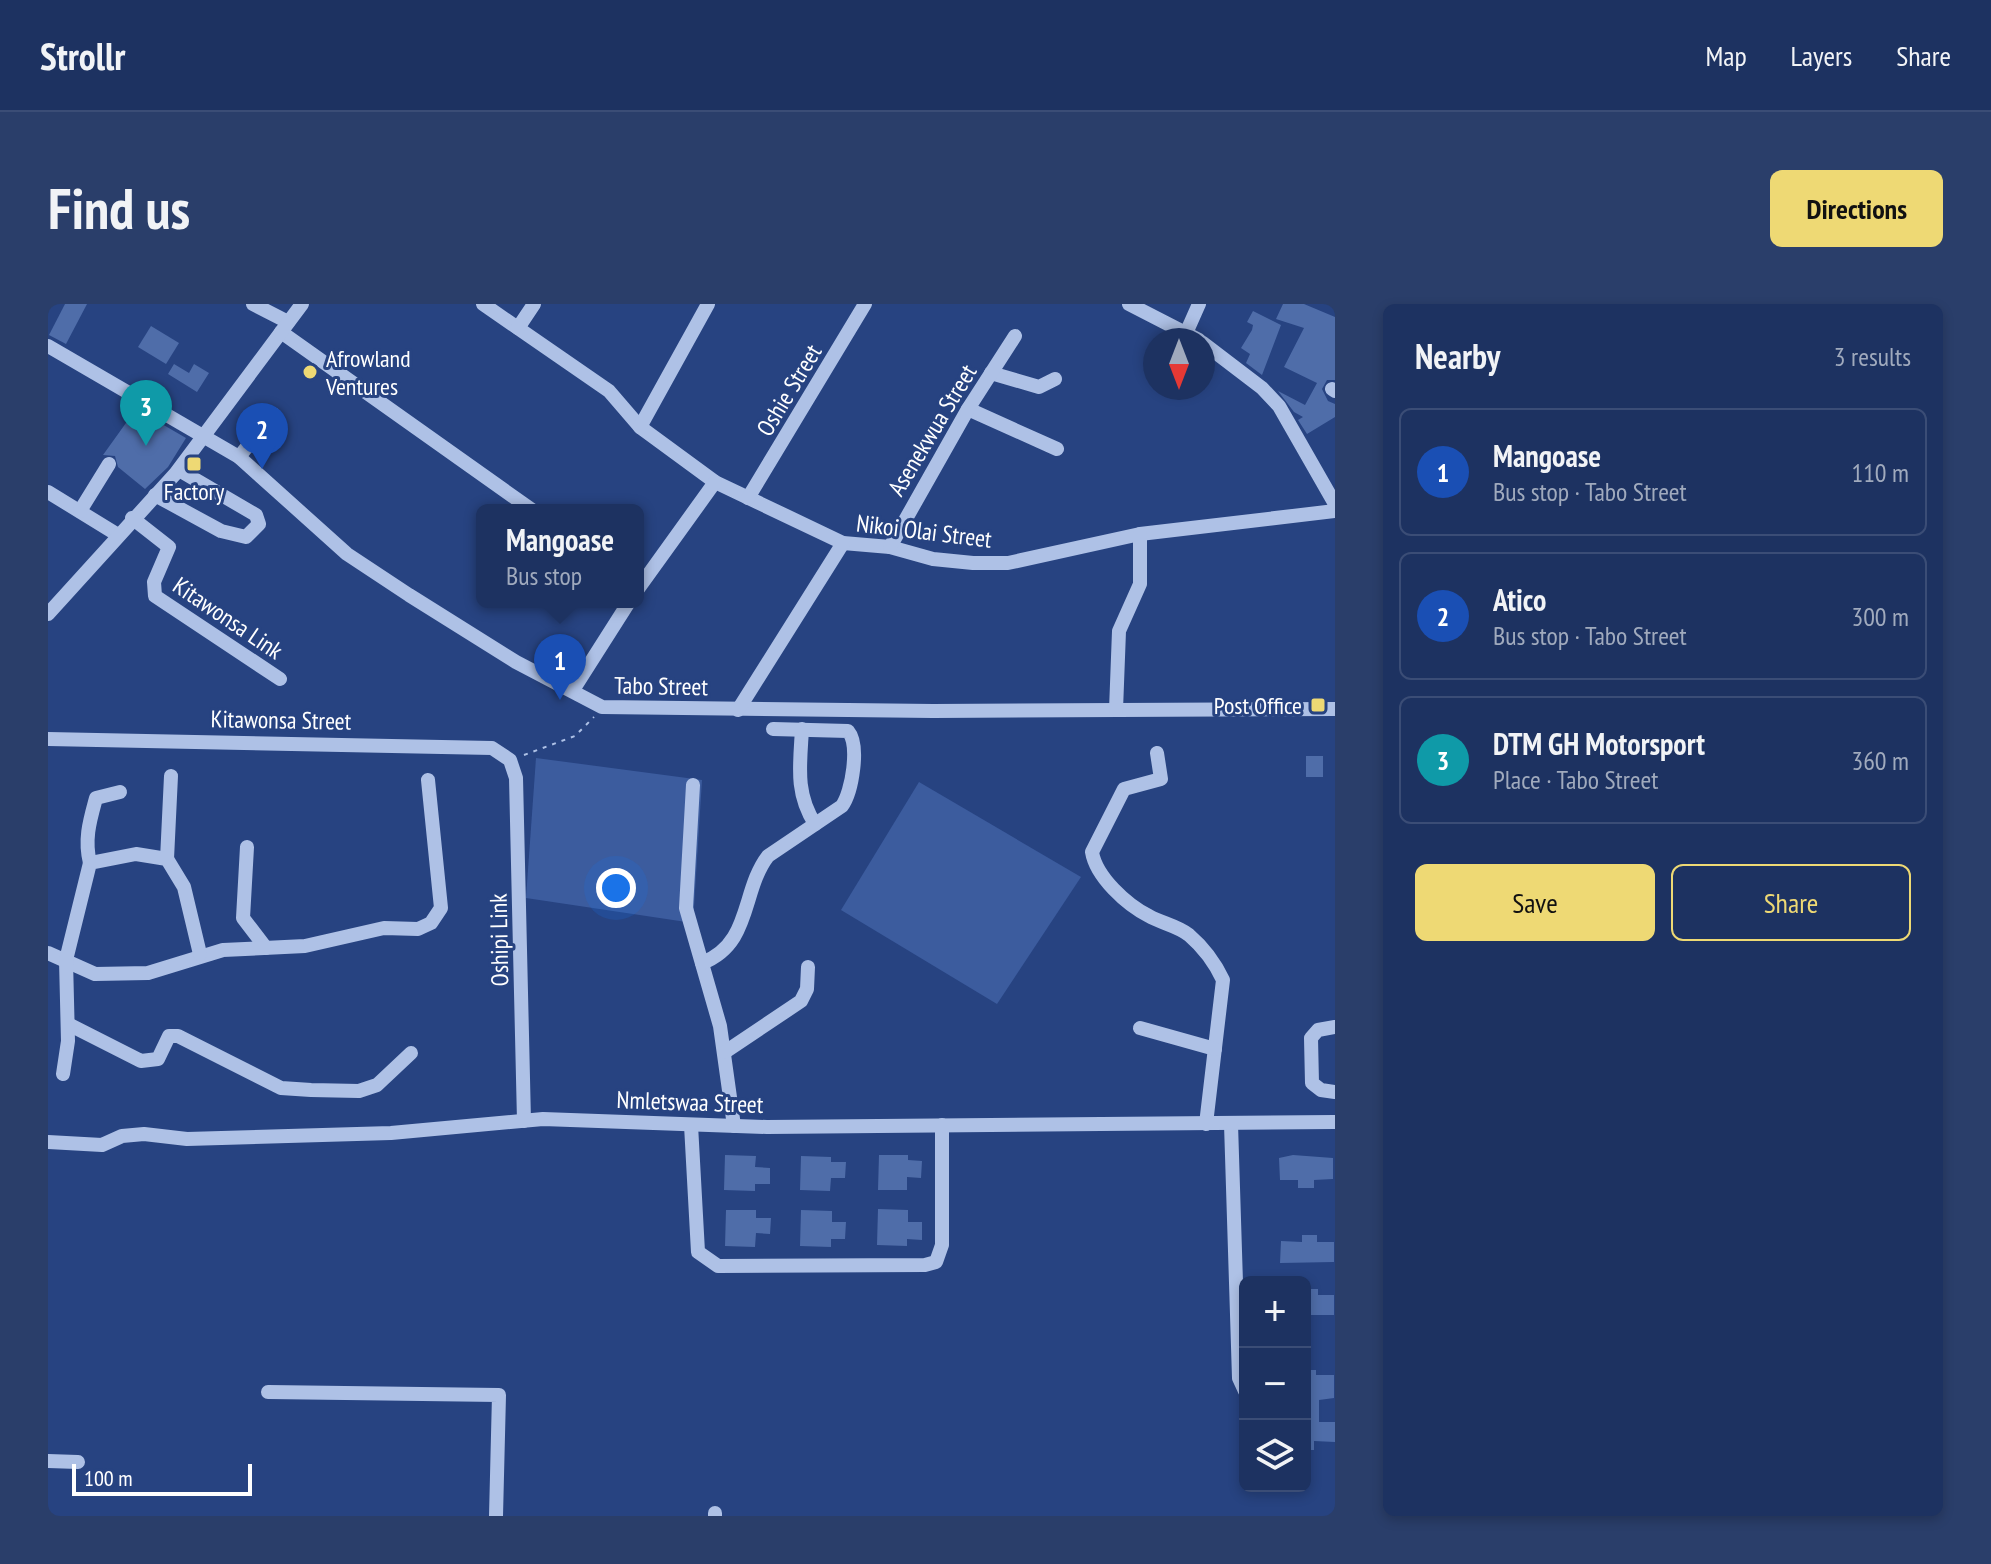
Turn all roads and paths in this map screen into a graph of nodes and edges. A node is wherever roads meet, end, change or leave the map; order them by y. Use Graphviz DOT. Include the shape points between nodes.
graph roads {
  1 [pos="253,304"];
  2 [pos="302,304"];
  3 [pos="483,304"];
  4 [pos="534,304"];
  5 [pos="708,304"];
  6 [pos="865,304"];
  7 [pos="1129,304"];
  8 [pos="1199,304"];
  9 [pos="284,327"];
  10 [pos="518,328"];
  11 [pos="1176,328"];
  12 [pos="1197,328"];
  13 [pos="1015,336"];
  14 [pos="48,346"];
  15 [pos="1215,352"];
  16 [pos="991,373"];
  17 [pos="1055,379"];
  18 [pos="968,409"];
  19 [pos="273,414"];
  20 [pos="640,427"];
  21 [pos="204,434"];
  22 [pos="1057,449"];
  23 [pos="239,457"];
  24 [pos="109,464"];
  25 [pos="179,470"];
  26 [pos="715,482"];
  27 [pos="48,492"];
  28 [pos="155,495"];
  29 [pos="748,498"];
  30 [pos="524,504"];
  31 [pos="1335,504"];
  32 [pos="80,511"];
  33 [pos="1335,511"];
  34 [pos="132,518"];
  35 [pos="1140,534"];
  36 [pos="118,535"];
  37 [pos="843,543"];
  38 [pos="890,547"];
  39 [pos="644,579"];
  40 [pos="625,608"];
  41 [pos="48,614"];
  42 [pos="280,679"];
  43 [pos="573,690"];
  44 [pos="602,707"];
  45 [pos="1335,709"];
  46 [pos="738,710"];
  47 [pos="1116,710"];
  48 [pos="773,729"];
  49 [pos="802,729"];
  50 [pos="48,739"];
  51 [pos="1157,753"];
  52 [pos="510,760"];
  53 [pos="171,776"];
  54 [pos="428,780"];
  55 [pos="693,785"];
  56 [pos="120,792"];
  57 [pos="815,824"];
  58 [pos="247,847"];
  59 [pos="167,859"];
  60 [pos="90,863"];
  61 [pos="266,948"];
  62 [pos="48,953"];
  63 [pos="200,954"];
  64 [pos="66,960"];
  65 [pos="702,963"];
  66 [pos="808,967"];
  67 [pos="68,1024"];
  68 [pos="1335,1027"];
  69 [pos="1140,1028"];
  70 [pos="1215,1049"];
  71 [pos="725,1052"];
  72 [pos="411,1053"];
  73 [pos="63,1074"];
  74 [pos="1335,1092"];
  75 [pos="524,1121"];
  76 [pos="1335,1122"];
  77 [pos="1206,1124"];
  78 [pos="1231,1124"];
  79 [pos="691,1125"];
  80 [pos="942,1125"];
  81 [pos="734,1126"];
  82 [pos="48,1142"];
  83 [pos="1239,1378"];
  84 [pos="268,1392"];
  85 [pos="48,1461"];
  86 [pos="78,1462"];
  87 [pos="496,1516"];
  1 -- 9 [label="street"];
  2 -- 9 [label="street"];
  3 -- 10 [label="street, Nikoi Olai Street"];
  4 -- 10 [label="street"];
  5 -- 20 [label="street"];
  6 -- 29 [label="street, Oshie Street"];
  7 -- 11 [label="street"];
  8 -- 12 [label="street"];
  9 -- 21 [label="street"];
  9 -- 30 [label="street"];
  10 -- 20 [label="street, Nikoi Olai Street" via="609,391"];
  13 -- 16 [label="street, Asenekwua Street"];
  14 -- 21 [label="street, Tabo Street"];
  15 -- 31 [label="street" via="1279,406"];
  16 -- 17 [label="street" via="1039,387"];
  16 -- 18 [label="street, Asenekwua Street"];
  18 -- 22 [label="street"];
  18 -- 38 [label="street, Asenekwua Street"];
  19 -- 23 [label="street"];
  20 -- 26 [label="street, Nikoi Olai Street"];
  21 -- 23 [label="street, Tabo Street"];
  21 -- 25 [label="street"];
  23 -- 43 [label="street, Tabo Street" via="347,554 516,662"];
  24 -- 32 [label="street"];
  25 -- 28 [label="street"];
  25 -- 28 [label="street" via="256,515 259,524 246,537 231,535"];
  26 -- 29 [label="street, Nikoi Olai Street"];
  26 -- 39 [label="street"];
  27 -- 32 [label="street"];
  28 -- 34 [label="street"];
  29 -- 37 [label="street, Nikoi Olai Street"];
  32 -- 36 [label="street"];
  33 -- 35 [label="street, Nikoi Olai Street"];
  34 -- 36 [label="street"];
  34 -- 42 [label="street, Kitawonsa Link" via="169,547 154,582 155,596"];
  35 -- 38 [label="street, Nikoi Olai Street" via="1008,563 933,559"];
  35 -- 47 [label="street" via="1140,584 1119,631"];
  36 -- 41 [label="street"];
  37 -- 38 [label="street, Nikoi Olai Street"];
  37 -- 46 [label="street"];
  40 -- 43 [label="street"];
  43 -- 44 [label="street, Tabo Street"];
  44 -- 46 [label="street, Tabo Street"];
  44 -- 52 [label="path" via="575,736"];
  45 -- 47 [label="street, Tabo Street"];
  46 -- 47 [label="street, Tabo Street"];
  48 -- 49 [label="street"];
  49 -- 57 [label="street" via="799,789"];
  49 -- 57 [label="street" via="842,729 854,742 845,802"];
  50 -- 52 [label="street, Kitawonsa Street" via="492,748"];
  51 -- 70 [label="street" via="1161,779 1124,789 1094,845 1094,862 1123,896 1146,915 1187,934 1214,963 1223,980"];
  52 -- 75 [label="street, Oshipi Link" via="516,778"];
  53 -- 59 [label="street"];
  54 -- 61 [label="street" via="441,894 441,908 431,923"];
  55 -- 65 [label="street" via="686,908"];
  56 -- 60 [label="street" via="96,798 86,846"];
  57 -- 65 [label="street" via="759,867 744,922 726,948"];
  58 -- 61 [label="street" via="243,918"];
  59 -- 60 [label="street" via="136,854"];
  59 -- 63 [label="street" via="184,887"];
  60 -- 64 [label="street"];
  61 -- 63 [label="street"];
  62 -- 64 [label="street"];
  63 -- 64 [label="street" via="148,973 95,974"];
  64 -- 67 [label="street"];
  65 -- 71 [label="street"];
  66 -- 71 [label="street" via="801,1001"];
  67 -- 72 [label="street" via="141,1061 158,1059 169,1036 178,1036 281,1088 359,1091 377,1085"];
  67 -- 73 [label="street"];
  68 -- 74 [label="street" via="1318,1030 1311,1038 1312,1083"];
  69 -- 70 [label="street"];
  70 -- 77 [label="street"];
  71 -- 81 [label="street"];
  75 -- 79 [label="street, Nmletswaa Street"];
  75 -- 82 [label="street, Nmletswaa Street" via="391,1133 187,1139 144,1134 102,1145"];
  76 -- 78 [label="street, Nmletswaa Street"];
  77 -- 78 [label="street, Nmletswaa Street"];
  77 -- 80 [label="street, Nmletswaa Street"];
  78 -- 83 [label="street"];
  79 -- 80 [label="street" via="698,1252 718,1266 830,1267 936,1262 942,1245"];
  79 -- 81 [label="street, Nmletswaa Street"];
  80 -- 81 [label="street, Nmletswaa Street"];
  84 -- 87 [label="street" via="499,1395"];
  85 -- 86 [label="street"];
}
